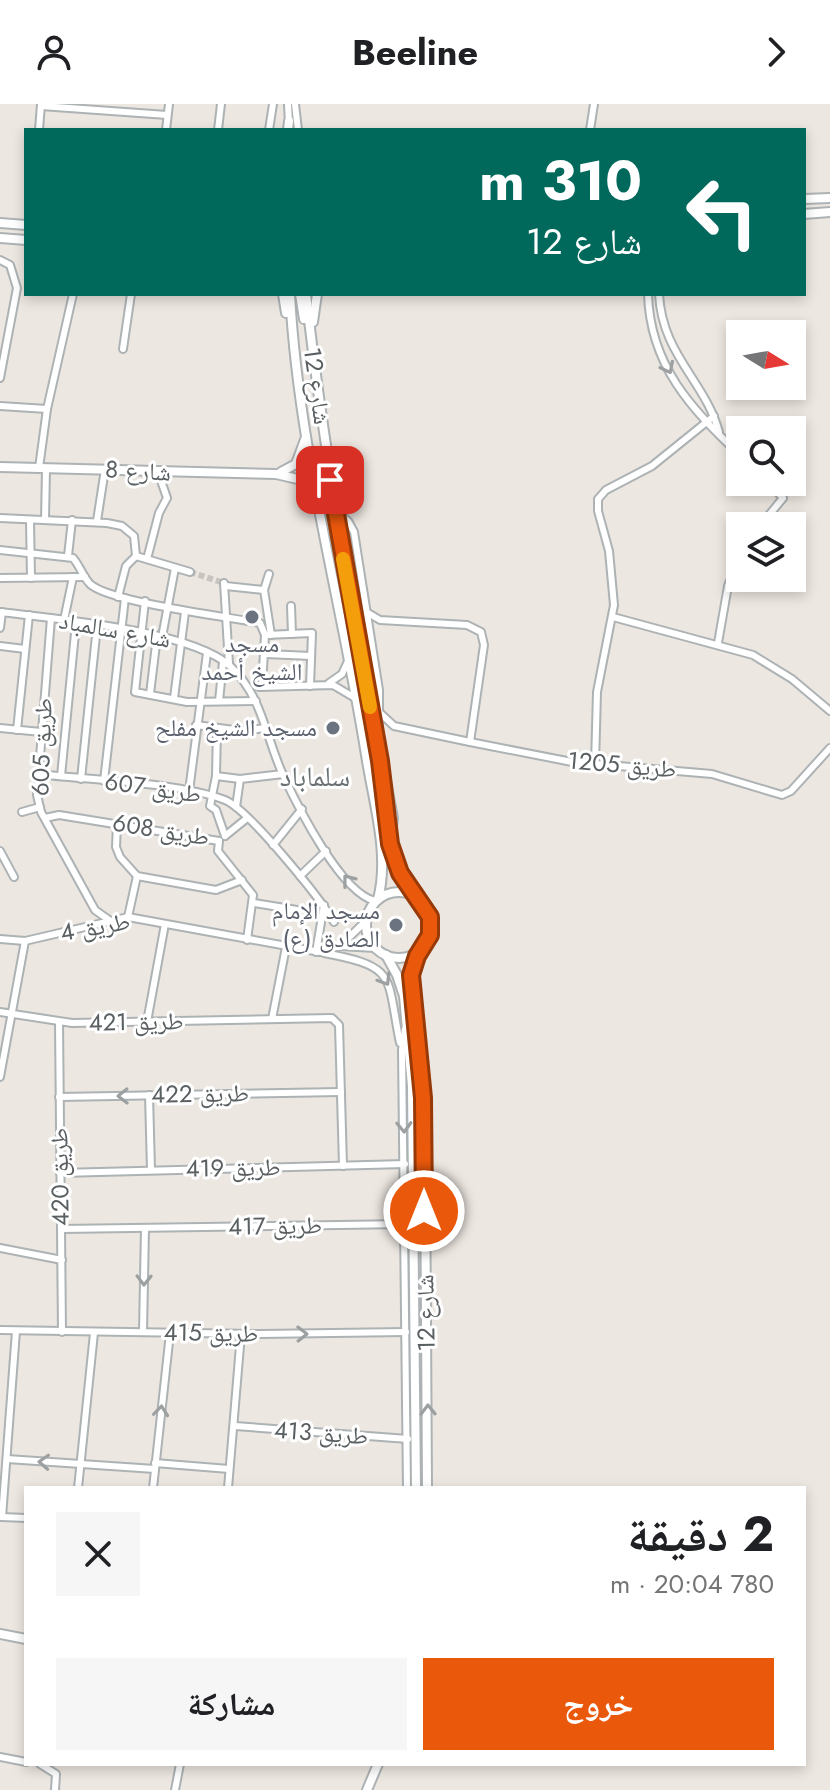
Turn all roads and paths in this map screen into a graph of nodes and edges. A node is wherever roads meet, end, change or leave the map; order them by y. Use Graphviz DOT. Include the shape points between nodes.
graph roads {
  1 [pos="169,104"];
  2 [pos="221,104"];
  3 [pos="273,104"];
  4 [pos="288,104"];
  5 [pos="295,104"];
  6 [pos="594,104"];
  7 [pos="41,105"];
  8 [pos="167,115"];
  9 [pos="289,127"];
  10 [pos="39,128"];
  11 [pos="166,128"];
  12 [pos="218,128"];
  13 [pos="269,128"];
  14 [pos="298,128"];
  15 [pos="590,128"];
  16 [pos="830,198"];
  17 [pos="806,199"];
  18 [pos="830,212"];
  19 [pos="806,214"];
  20 [pos="0,223"];
  21 [pos="24,225"];
  22 [pos="0,238"];
  23 [pos="24,240"];
  24 [pos="3,261"];
  25 [pos="73,296"];
  26 [pos="131,296"];
  27 [pos="283,296"];
  28 [pos="290,296"];
  29 [pos="303,296"];
  30 [pos="303,296"];
  31 [pos="317,296"];
  32 [pos="648,296"];
  33 [pos="659,296"];
  34 [pos="292,337"];
  35 [pos="311,343"];
  36 [pos="123,349"];
  37 [pos="0,378"];
  38 [pos="317,389"];
  39 [pos="0,406"];
  40 [pos="47,409"];
  41 [pos="714,416"];
  42 [pos="706,423"];
  43 [pos="307,434"];
  44 [pos="719,435"];
  45 [pos="726,442"];
  46 [pos="0,467"];
  47 [pos="43,469"];
  48 [pos="105,469"];
  49 [pos="158,472"];
  50 [pos="276,474"];
  51 [pos="319,492"];
  52 [pos="781,496"];
  53 [pos="335,511"];
  54 [pos="772,512"];
  55 [pos="0,518"];
  56 [pos="30,520"];
  57 [pos="45,520"];
  58 [pos="72,520"];
  59 [pos="97,521"];
  60 [pos="0,550"];
  61 [pos="30,551"];
  62 [pos="68,556"];
  63 [pos="136,556"];
  64 [pos="147,559"];
  65 [pos="175,568"];
  66 [pos="190,572"];
  67 [pos="269,574"];
  68 [pos="73,577"];
  69 [pos="85,577"];
  70 [pos="0,578"];
  71 [pos="31,578"];
  72 [pos="264,590"];
  73 [pos="727,592"];
  74 [pos="122,597"];
  75 [pos="145,601"];
  76 [pos="167,605"];
  77 [pos="291,606"];
  78 [pos="1,612"];
  79 [pos="185,612"];
  80 [pos="368,612"];
  81 [pos="29,615"];
  82 [pos="228,617"];
  83 [pos="613,617"];
  84 [pos="51,618"];
  85 [pos="64,620"];
  86 [pos="384,620"];
  87 [pos="76,623"];
  88 [pos="97,626"];
  89 [pos="0,628"];
  90 [pos="121,629"];
  91 [pos="141,632"];
  92 [pos="370,632"];
  93 [pos="292,634"];
  94 [pos="268,635"];
  95 [pos="159,636"];
  96 [pos="181,642"];
  97 [pos="718,643"];
  98 [pos="0,646"];
  99 [pos="25,649"];
  100 [pos="207,653"];
  101 [pos="266,654"];
  102 [pos="311,656"];
  103 [pos="349,659"];
  104 [pos="226,663"];
  105 [pos="114,679"];
  106 [pos="326,684"];
  107 [pos="262,685"];
  108 [pos="134,686"];
  109 [pos="310,686"];
  110 [pos="253,692"];
  111 [pos="150,694"];
  112 [pos="174,698"];
  113 [pos="357,700"];
  114 [pos="219,701"];
  115 [pos="256,701"];
  116 [pos="199,702"];
  117 [pos="830,711"];
  118 [pos="380,713"];
  119 [pos="196,725"];
  120 [pos="394,726"];
  121 [pos="0,728"];
  122 [pos="217,728"];
  123 [pos="265,728"];
  124 [pos="17,730"];
  125 [pos="41,732"];
  126 [pos="379,732"];
  127 [pos="470,742"];
  128 [pos="830,748"];
  129 [pos="595,765"];
  130 [pos="37,774"];
  131 [pos="283,774"];
  132 [pos="61,776"];
  133 [pos="216,776"];
  134 [pos="81,779"];
  135 [pos="240,779"];
  136 [pos="104,781"];
  137 [pos="189,791"];
  138 [pos="212,797"];
  139 [pos="40,807"];
  140 [pos="236,807"];
  141 [pos="302,809"];
  142 [pos="22,812"];
  143 [pos="68,817"];
  144 [pos="45,818"];
  145 [pos="246,819"];
  146 [pos="265,822"];
  147 [pos="117,823"];
  148 [pos="50,827"];
  149 [pos="256,830"];
  150 [pos="222,839"];
  151 [pos="390,844"];
  152 [pos="273,845"];
  153 [pos="0,851"];
  154 [pos="326,851"];
  155 [pos="2,860"];
  156 [pos="137,876"];
  157 [pos="300,876"];
  158 [pos="14,877"];
  159 [pos="242,880"];
  160 [pos="418,898"];
  161 [pos="377,900"];
  162 [pos="254,903"];
  163 [pos="324,905"];
  164 [pos="95,910"];
  165 [pos="297,910"];
  166 [pos="128,917"];
  167 [pos="111,921"];
  168 [pos="366,921"];
  169 [pos="334,922"];
  170 [pos="165,924"];
  171 [pos="95,925"];
  172 [pos="0,939"];
  173 [pos="247,940"];
  174 [pos="25,941"];
  175 [pos="340,946"];
  176 [pos="286,947"];
  177 [pos="375,948"];
  178 [pos="421,949"];
  179 [pos="318,952"];
  180 [pos="386,955"];
  181 [pos="0,1012"];
  182 [pos="13,1015"];
  183 [pos="272,1019"];
  184 [pos="406,1021"];
  185 [pos="59,1022"];
  186 [pos="147,1022"];
  187 [pos="402,1050"];
  188 [pos="0,1077"];
  189 [pos="341,1092"];
  190 [pos="149,1095"];
  191 [pos="59,1097"];
  192 [pos="405,1164"];
  193 [pos="343,1166"];
  194 [pos="151,1170"];
  195 [pos="60,1173"];
  196 [pos="406,1224"];
  197 [pos="145,1228"];
  198 [pos="61,1229"];
  199 [pos="0,1248"];
  200 [pos="62,1260"];
  201 [pos="0,1330"];
  202 [pos="16,1331"];
  203 [pos="62,1332"];
  204 [pos="143,1332"];
  205 [pos="406,1332"];
  206 [pos="94,1333"];
  207 [pos="170,1333"];
  208 [pos="241,1334"];
  209 [pos="235,1426"];
  210 [pos="408,1439"];
  211 [pos="7,1459"];
  212 [pos="81,1463"];
  213 [pos="155,1466"];
  214 [pos="229,1469"];
  215 [pos="78,1486"];
  216 [pos="153,1486"];
  217 [pos="228,1486"];
  218 [pos="407,1486"];
  219 [pos="416,1486"];
  220 [pos="427,1486"];
  221 [pos="1,1517"];
  222 [pos="24,1518"];
  223 [pos="0,1634"];
  224 [pos="24,1639"];
  225 [pos="0,1757"];
  226 [pos="24,1762"];
  227 [pos="43,1766"];
  228 [pos="180,1766"];
  229 [pos="377,1766"];
  230 [pos="55,1790"];
  231 [pos="175,1790"];
  232 [pos="367,1790"];
  1 -- 8 [label="street"];
  2 -- 12 [label="street"];
  3 -- 13 [label="street"];
  4 -- 9 [label="street"];
  5 -- 14 [label="street"];
  6 -- 15 [label="street"];
  7 -- 8 [label="street"];
  7 -- 10 [label="street"];
  8 -- 11 [label="street"];
  16 -- 17 [label="street"];
  18 -- 19 [label="street"];
  20 -- 21 [label="street"];
  22 -- 23 [label="street"];
  24 -- 37 [label="street" via="17,282"];
  25 -- 40 [label="street"];
  26 -- 36 [label="street"];
  27 -- 34 [label="street"];
  28 -- 34 [label="street, شارع 12"];
  29 -- 35 [label="street, شارع 12"];
  30 -- 38 [label="street" via="311,378"];
  31 -- 35 [label="street"];
  32 -- 42 [label="street, one-way" via="651,327 662,357"];
  33 -- 41 [label="street" via="674,352"];
  34 -- 43 [label="street, شارع 12"];
  35 -- 38 [label="street, شارع 12"];
  38 -- 53 [label="street, شارع 12"];
  39 -- 40 [label="street"];
  40 -- 47 [label="street"];
  41 -- 42 [label="street"];
  41 -- 44 [label="street"];
  42 -- 44 [label="street"];
  42 -- 83 [label="street" via="652,466 598,499 611,562"];
  43 -- 50 [label="street" via="296,464"];
  43 -- 51 [label="street, شارع 12"];
  44 -- 45 [label="street"];
  46 -- 47 [label="street, شارع 8"];
  47 -- 48 [label="street, شارع 8"];
  47 -- 57 [label="street"];
  48 -- 49 [label="street, شارع 8"];
  48 -- 59 [label="street"];
  49 -- 50 [label="street, شارع 8"];
  49 -- 64 [label="street" via="167,498"];
  50 -- 51 [label="street, شارع 8" via="302,480"];
  51 -- 103 [label="street, شارع 12"];
  52 -- 54 [label="street"];
  53 -- 80 [label="street" via="354,532"];
  53 -- 151 [label="street, شارع 12"];
  55 -- 56 [label="street"];
  56 -- 57 [label="street"];
  56 -- 61 [label="street"];
  57 -- 58 [label="street"];
  58 -- 59 [label="street"];
  58 -- 62 [label="street"];
  59 -- 63 [label="street" via="129,530 137,542"];
  60 -- 61 [label="street"];
  61 -- 62 [label="street"];
  61 -- 71 [label="street"];
  62 -- 69 [label="street"];
  63 -- 64 [label="street"];
  63 -- 74 [label="street" via="126,566"];
  64 -- 65 [label="street"];
  65 -- 66 [label="street"];
  65 -- 76 [label="street"];
  67 -- 72 [label="street"];
  68 -- 69 [label="street"];
  68 -- 71 [label="street"];
  68 -- 85 [label="street"];
  69 -- 74 [label="street" via="98,589"];
  70 -- 71 [label="street"];
  72 -- 82 [label="street" via="225,584"];
  72 -- 94 [label="street"];
  73 -- 97 [label="street"];
  74 -- 75 [label="street"];
  74 -- 90 [label="street"];
  75 -- 76 [label="street"];
  75 -- 91 [label="street"];
  76 -- 79 [label="street"];
  76 -- 95 [label="street"];
  77 -- 93 [label="street"];
  78 -- 81 [label="street, شارع سالمباد"];
  78 -- 89 [label="street"];
  79 -- 82 [label="street"];
  79 -- 96 [label="street"];
  80 -- 86 [label="street"];
  80 -- 92 [label="street"];
  81 -- 84 [label="street, شارع سالمباد"];
  81 -- 99 [label="street"];
  82 -- 94 [label="street" via="260,623"];
  82 -- 104 [label="street"];
  83 -- 97 [label="street"];
  83 -- 129 [label="street" via="597,692"];
  84 -- 85 [label="street, شارع سالمباد"];
  84 -- 125 [label="street, طريق 605"];
  85 -- 87 [label="street, شارع سالمباد"];
  86 -- 92 [label="street"];
  86 -- 127 [label="street" via="467,625 481,632 484,645"];
  87 -- 88 [label="street, شارع سالمباد"];
  87 -- 132 [label="street"];
  88 -- 90 [label="street, شارع سالمباد"];
  88 -- 134 [label="street"];
  90 -- 91 [label="street, شارع سالمباد"];
  90 -- 105 [label="street"];
  91 -- 95 [label="street, شارع سالمباد"];
  91 -- 108 [label="street"];
  92 -- 118 [label="street"];
  93 -- 94 [label="street"];
  93 -- 102 [label="street" via="312,633"];
  94 -- 101 [label="street"];
  95 -- 96 [label="street, شارع سالمباد"];
  95 -- 111 [label="street"];
  96 -- 100 [label="street, شارع سالمباد"];
  96 -- 112 [label="street"];
  97 -- 117 [label="street" via="781,672"];
  98 -- 99 [label="street"];
  99 -- 124 [label="street"];
  100 -- 104 [label="street, شارع سالمباد"];
  100 -- 116 [label="street"];
  101 -- 102 [label="street"];
  101 -- 107 [label="street"];
  102 -- 109 [label="street"];
  103 -- 106 [label="street" via="342,674"];
  103 -- 113 [label="street, شارع 12"];
  104 -- 110 [label="street, شارع سالمباد"];
  104 -- 114 [label="street"];
  105 -- 108 [label="street"];
  105 -- 136 [label="street"];
  106 -- 109 [label="street"];
  106 -- 113 [label="street"];
  107 -- 109 [label="street"];
  107 -- 110 [label="street"];
  108 -- 111 [label="street"];
  110 -- 115 [label="street, شارع سالمباد"];
  111 -- 112 [label="street"];
  112 -- 116 [label="street"];
  113 -- 161 [label="street, شارع 12" via="383,864"];
  114 -- 115 [label="street"];
  114 -- 116 [label="street"];
  115 -- 123 [label="street, شارع سالمباد"];
  116 -- 119 [label="street"];
  118 -- 120 [label="street"];
  118 -- 126 [label="street"];
  119 -- 122 [label="street"];
  119 -- 137 [label="street"];
  120 -- 126 [label="street"];
  120 -- 127 [label="street, طريق 1205"];
  121 -- 124 [label="street"];
  122 -- 123 [label="street"];
  122 -- 133 [label="street"];
  123 -- 131 [label="street, شارع سالمباد"];
  124 -- 125 [label="street"];
  125 -- 130 [label="street, طريق 605"];
  126 -- 151 [label="street" via="394,818"];
  127 -- 129 [label="street, طريق 1205"];
  128 -- 129 [label="street, طريق 1205" via="782,795 712,774"];
  130 -- 132 [label="street, طريق 607"];
  130 -- 139 [label="street, طريق 605"];
  131 -- 135 [label="street"];
  131 -- 141 [label="street, شارع سالمباد"];
  132 -- 134 [label="street, طريق 607"];
  133 -- 135 [label="street"];
  133 -- 138 [label="street"];
  134 -- 136 [label="street, طريق 607"];
  135 -- 140 [label="street"];
  136 -- 137 [label="street, طريق 607"];
  137 -- 138 [label="street, طريق 607"];
  138 -- 140 [label="street, طريق 607"];
  138 -- 150 [label="street" via="210,806 216,809"];
  139 -- 142 [label="street"];
  139 -- 144 [label="street, طريق 605"];
  140 -- 145 [label="street, طريق 607"];
  141 -- 152 [label="street"];
  141 -- 154 [label="street, شارع سالمباد"];
  143 -- 144 [label="street, طريق 608"];
  143 -- 147 [label="street, طريق 608"];
  143 -- 148 [label="street"];
  144 -- 148 [label="street, طريق 605"];
  145 -- 149 [label="street, طريق 607"];
  145 -- 150 [label="street, طريق 608"];
  146 -- 149 [label="street"];
  147 -- 150 [label="street, طريق 608"];
  147 -- 156 [label="street" via="116,847"];
  148 -- 164 [label="street, طريق 605"];
  149 -- 152 [label="street, طريق 607"];
  150 -- 159 [label="street" via="218,851"];
  151 -- 160 [label="street, شارع 12" via="400,873"];
  152 -- 157 [label="street, طريق 607"];
  153 -- 155 [label="street"];
  154 -- 157 [label="street"];
  161 -- 154 [label="street, شارع سالمباد, one-way" via="357,891"];
  155 -- 158 [label="street"];
  156 -- 159 [label="street" via="216,890"];
  156 -- 166 [label="street"];
  157 -- 163 [label="street, طريق 607"];
  159 -- 162 [label="street"];
  160 -- 161 [label="street" via="398,892"];
  160 -- 178 [label="street" via="431,926"];
  161 -- 168 [label="street"];
  162 -- 165 [label="street"];
  162 -- 173 [label="street"];
  163 -- 169 [label="street, طريق 607"];
  163 -- 179 [label="street"];
  164 -- 167 [label="street, طريق 605"];
  164 -- 171 [label="street, طريق 605"];
  166 -- 167 [label="street, طريق 4"];
  166 -- 170 [label="street, طريق 4"];
  167 -- 171 [label="street, طريق 4"];
  168 -- 175 [label="street"];
  168 -- 177 [label="street"];
  170 -- 173 [label="street, طريق 4"];
  170 -- 186 [label="street, طريق 4"];
  171 -- 174 [label="street, طريق 4"];
  172 -- 174 [label="street, طريق 4"];
  173 -- 176 [label="street, طريق 4"];
  174 -- 182 [label="street"];
  175 -- 177 [label="street"];
  175 -- 179 [label="street, طريق 4"];
  176 -- 179 [label="street, طريق 4"];
  176 -- 183 [label="street"];
  177 -- 180 [label="street"];
  178 -- 180 [label="street" via="404,957"];
  220 -- 178 [label="street, شارع 12, one-way" via="424,1141 411,975"];
  179 -- 187 [label="street, one-way" via="370,963 386,977"];
  180 -- 184 [label="street, شارع 12" via="401,985"];
  181 -- 182 [label="street, طريق 421"];
  182 -- 185 [label="street, طريق 421"];
  182 -- 188 [label="street"];
  183 -- 186 [label="street, طريق 421"];
  183 -- 189 [label="street, طريق 421" via="332,1018 339,1025"];
  184 -- 187 [label="street"];
  184 -- 219 [label="street, شارع 12" via="415,1156"];
  185 -- 186 [label="street, طريق 421"];
  185 -- 191 [label="street, طريق 420"];
  187 -- 192 [label="street, one-way"];
  189 -- 190 [label="street, طريق 422"];
  189 -- 193 [label="street"];
  190 -- 191 [label="street, طريق 422, one-way"];
  190 -- 194 [label="street"];
  191 -- 195 [label="street, طريق 420"];
  192 -- 193 [label="street, طريق 419"];
  192 -- 196 [label="street"];
  193 -- 194 [label="street, طريق 419"];
  194 -- 195 [label="street, طريق 419"];
  195 -- 198 [label="street, طريق 420"];
  196 -- 197 [label="street, طريق 417"];
  196 -- 205 [label="street"];
  197 -- 198 [label="street, طريق 417"];
  197 -- 204 [label="street, one-way"];
  198 -- 200 [label="street, طريق 420"];
  199 -- 200 [label="street"];
  200 -- 203 [label="street, طريق 420"];
  201 -- 202 [label="street, طريق 415"];
  202 -- 203 [label="street, طريق 415"];
  202 -- 211 [label="street"];
  203 -- 206 [label="street, طريق 415"];
  204 -- 206 [label="street, طريق 415"];
  204 -- 207 [label="street, طريق 415"];
  208 -- 205 [label="street, طريق 415, one-way"];
  205 -- 210 [label="street"];
  206 -- 212 [label="street"];
  207 -- 208 [label="street, طريق 415"];
  213 -- 207 [label="street, one-way"];
  208 -- 209 [label="street"];
  209 -- 210 [label="street, طريق 413"];
  209 -- 214 [label="street"];
  210 -- 218 [label="street"];
  212 -- 211 [label="street, one-way"];
  211 -- 221 [label="street"];
  212 -- 213 [label="street"];
  212 -- 215 [label="street"];
  213 -- 214 [label="street"];
  213 -- 216 [label="street"];
  214 -- 217 [label="street"];
  221 -- 222 [label="street"];
  223 -- 224 [label="street"];
  225 -- 226 [label="street"];
  227 -- 230 [label="street" via="56,1774"];
  228 -- 231 [label="street"];
  229 -- 232 [label="street"];
}
